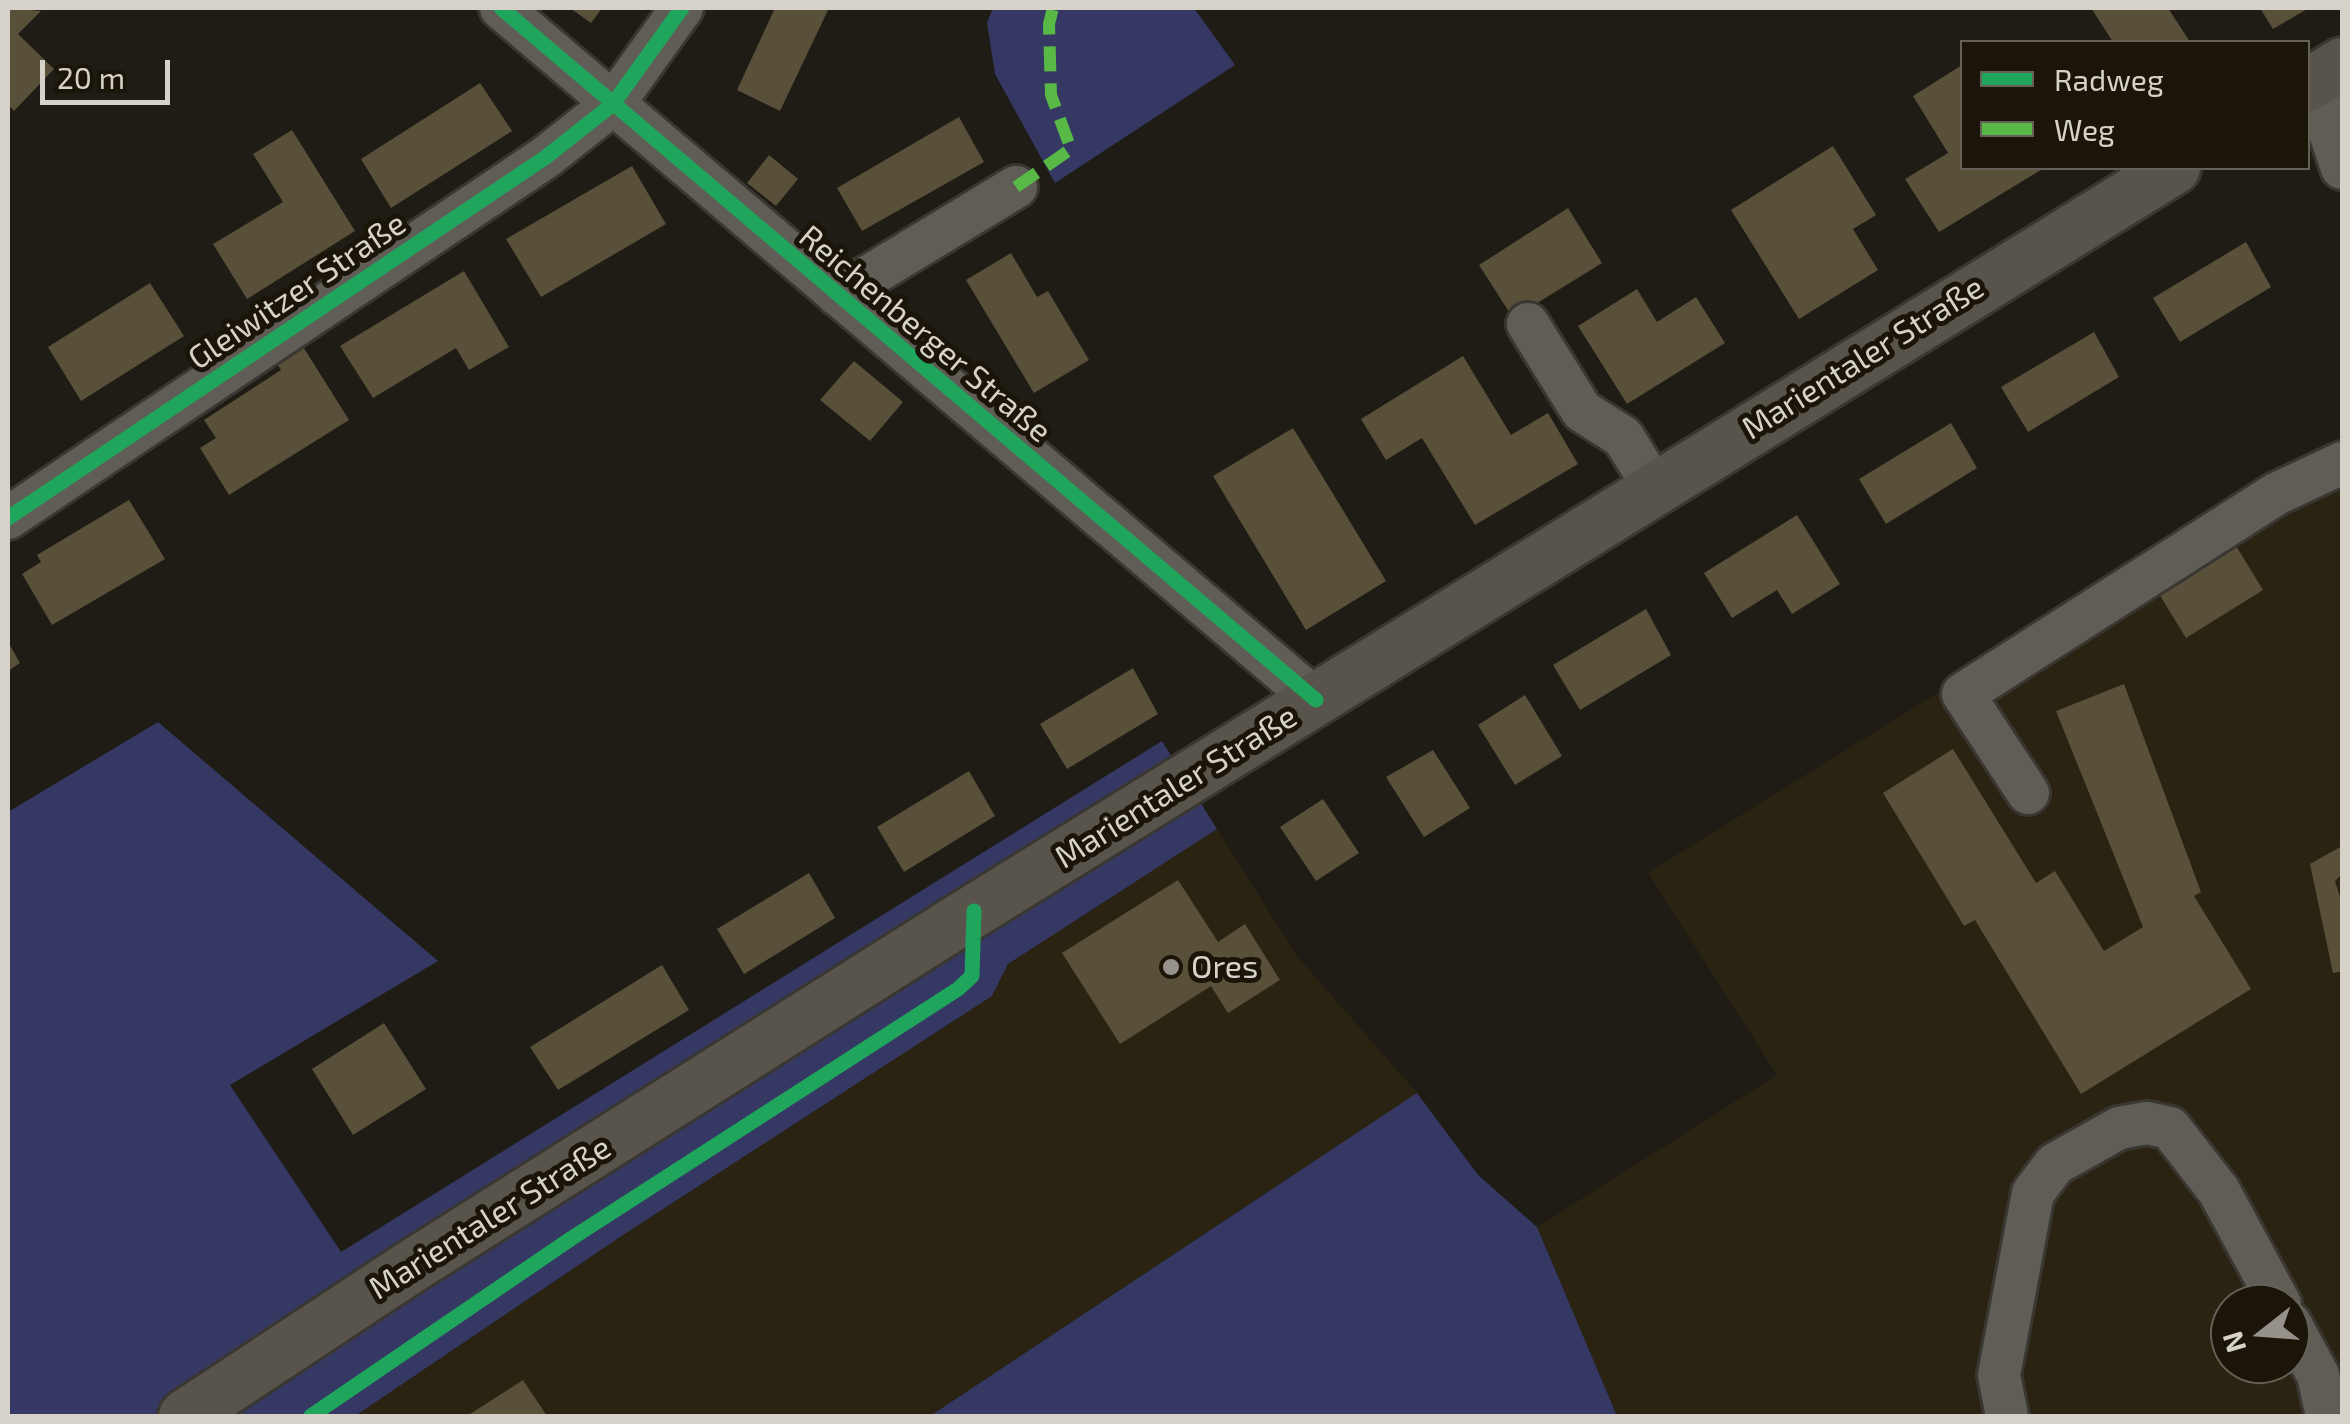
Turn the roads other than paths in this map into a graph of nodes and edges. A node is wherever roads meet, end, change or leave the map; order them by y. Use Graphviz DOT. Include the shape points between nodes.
graph roads {
  1 [pos="501,8"];
  2 [pos="682,8"];
  3 [pos="2321,77"];
  4 [pos="613,104"];
  5 [pos="2342,168"];
  6 [pos="2171,170"];
  7 [pos="1016,186"];
  8 [pos="838,296"];
  9 [pos="1528,324"];
  10 [pos="2342,463"];
  11 [pos="1654,487"];
  12 [pos="8,518"];
  13 [pos="1316,700"];
  14 [pos="2028,792"];
  15 [pos="2269,1284"];
  16 [pos="2310,1343"];
  17 [pos="2330,1362"];
  18 [pos="185,1416"];
  19 [pos="2007,1416"];
  20 [pos="2326,1416"];
  1 -- 4 [label="street, Reichenberger Straße"];
  2 -- 4 [label="street, Gleiwitzer Straße"];
  3 -- 5 [label="street"];
  4 -- 8 [label="street, Reichenberger Straße"];
  4 -- 12 [label="street, Gleiwitzer Straße" via="546,157"];
  6 -- 11 [label="main road, Marientaler Straße"];
  7 -- 8 [label="street"];
  8 -- 13 [label="street, Reichenberger Straße"];
  9 -- 11 [label="street" via="1582,412 1623,438"];
  10 -- 14 [label="street" via="2276,494 1963,694"];
  11 -- 13 [label="main road, Marientaler Straße"];
  13 -- 18 [label="main road, Marientaler Straße" via="408,1268"];
  15 -- 19 [label="street" via="2220,1190 2170,1128 2119,1128 2056,1164 2033,1193 1999,1375"];
  16 -- 17 [label="street"];
  17 -- 20 [label="street"];
}
